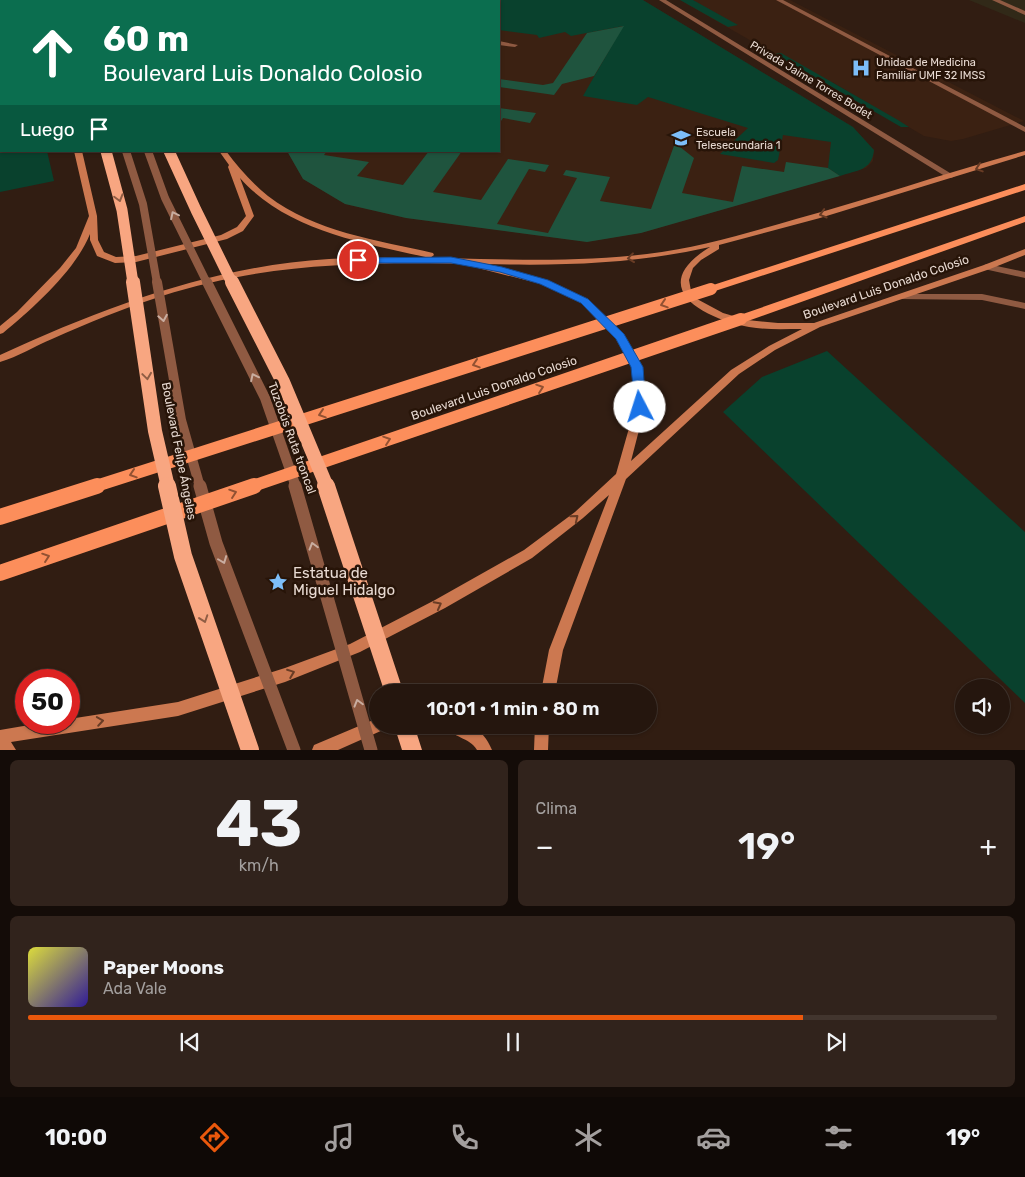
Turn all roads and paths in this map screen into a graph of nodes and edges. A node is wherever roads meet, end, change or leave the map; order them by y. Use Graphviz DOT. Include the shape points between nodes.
graph roads {
  1 [pos="662,0"];
  2 [pos="778,0"];
  3 [pos="995,0"];
  4 [pos="1025,13"];
  5 [pos="500,43"];
  6 [pos="515,45"];
  7 [pos="1025,130"];
  8 [pos="78,152"];
  9 [pos="106,152"];
  10 [pos="126,152"];
  11 [pos="148,152"];
  12 [pos="169,152"];
  13 [pos="223,152"];
  14 [pos="1025,153"];
  15 [pos="231,163"];
  16 [pos="951,176"];
  17 [pos="1025,187"];
  18 [pos="94,216"];
  19 [pos="1025,219"];
  20 [pos="721,244"];
  21 [pos="1025,252"];
  22 [pos="451,260"];
  23 [pos="986,267"];
  24 [pos="1025,274"];
  25 [pos="902,297"];
  26 [pos="1025,306"];
  27 [pos="817,325"];
  28 [pos="0,331"];
  29 [pos="0,359"];
  30 [pos="621,477"];
  31 [pos="0,517"];
  32 [pos="0,573"];
  33 [pos="391,684"];
  34 [pos="550,684"];
  35 [pos="369,729"];
  36 [pos="407,734"];
  37 [pos="470,734"];
  38 [pos="542,734"];
  39 [pos="0,737"];
  40 [pos="0,744"];
  41 [pos="9,750"];
  42 [pos="250,750"];
  43 [pos="294,750"];
  44 [pos="319,750"];
  45 [pos="371,750"];
  46 [pos="412,750"];
  47 [pos="485,750"];
  48 [pos="541,750"];
  1 -- 16 [label="street, Privada Jaime Torres Bodet"];
  2 -- 7 [label="street"];
  3 -- 4 [label="street"];
  5 -- 6 [label="street"];
  8 -- 18 [label="main road"];
  9 -- 42 [label="highway, Boulevard Felipe Ángeles, one-way, bridge" via="122,210 155,431 183,556"];
  10 -- 43 [label="street, one-way, bridge" via="143,204 184,429 216,543"];
  45 -- 11 [label="street, Tuzobús Ruta troncal, one-way, bridge" via="304,512 265,398 165,198"];
  12 -- 33 [label="highway, bridge" via="186,192 283,384 334,503"];
  13 -- 15 [label="main road"];
  14 -- 16 [label="main road, one-way"];
  15 -- 18 [label="main road" via="250,216 240,228 224,237 136,259 116,260 100,254 94,240"];
  15 -- 22 [label="main road" via="251,186 302,219"];
  16 -- 20 [label="main road, one-way"];
  17 -- 31 [label="main road, one-way, bridge"];
  18 -- 28 [label="main road" via="80,248 69,263"];
  32 -- 19 [label="main road, Boulevard Luis Donaldo Colosio, one-way, bridge"];
  20 -- 22 [label="main road, one-way" via="587,262"];
  20 -- 27 [label="main road" via="698,258 684,280 687,294 703,309 757,326"];
  21 -- 23 [label="main road, Boulevard Luis Donaldo Colosio"];
  22 -- 29 [label="main road" via="328,262 282,265 233,274 188,284 123,306"];
  22 -- 30 [label="main road" via="544,282 584,301 620,337 637,367 640,407"];
  23 -- 24 [label="street"];
  23 -- 25 [label="main road, Boulevard Luis Donaldo Colosio"];
  25 -- 26 [label="street" via="982,297"];
  25 -- 27 [label="main road, Boulevard Luis Donaldo Colosio"];
  27 -- 30 [label="main road, Boulevard Luis Donaldo Colosio" via="735,372"];
  30 -- 34 [label="main road" via="561,634"];
  39 -- 30 [label="main road, Boulevard Luis Donaldo Colosio, one-way" via="178,709 285,675 355,648 528,554"];
  35 -- 44 [label="main road"];
  36 -- 46 [label="highway"];
  37 -- 47 [label="main road" via="479,739"];
  38 -- 48 [label="main road"];
  40 -- 41 [label="main road"];
}
